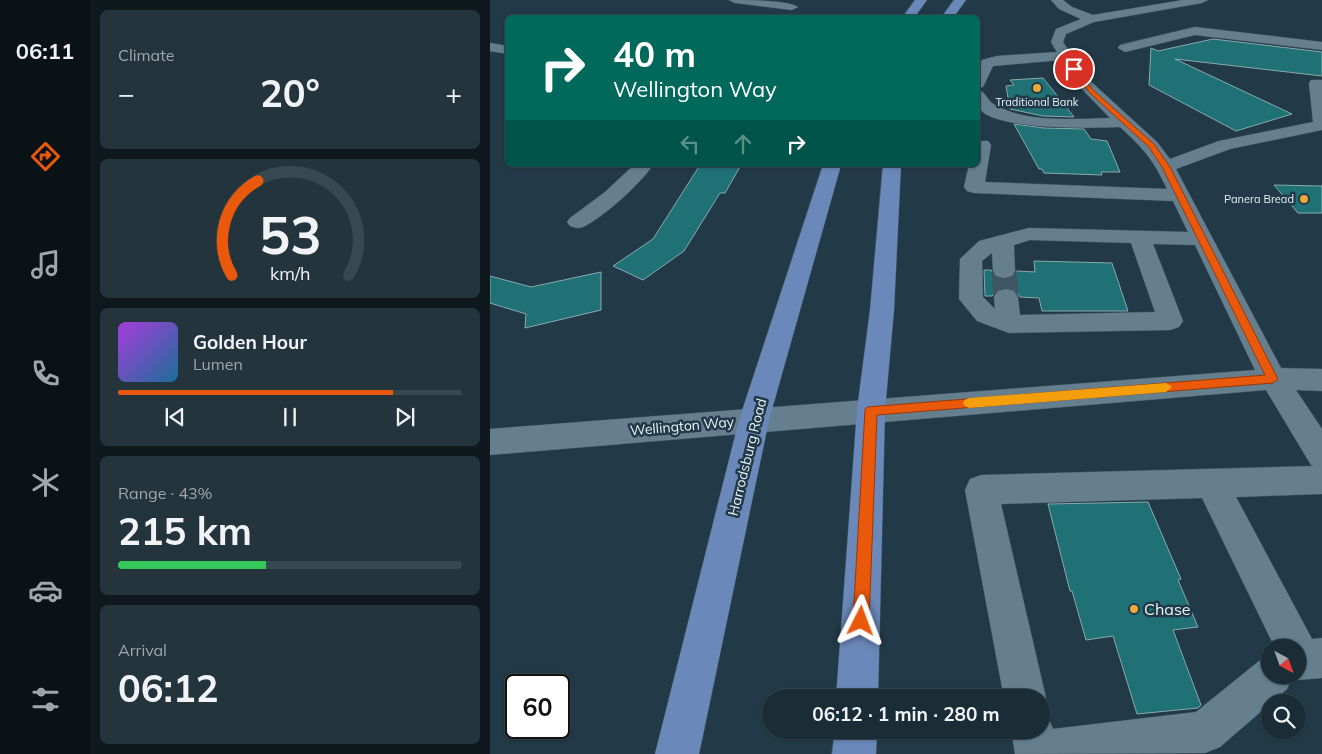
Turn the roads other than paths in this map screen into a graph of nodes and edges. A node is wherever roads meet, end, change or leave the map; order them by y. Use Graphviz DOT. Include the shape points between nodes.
graph roads {
  1 [pos="735,0"];
  2 [pos="920,0"];
  3 [pos="960,0"];
  4 [pos="1057,0"];
  5 [pos="1139,0"];
  6 [pos="1193,1"];
  7 [pos="792,7"];
  8 [pos="1157,8"];
  9 [pos="910,15"];
  10 [pos="948,15"];
  11 [pos="1092,19"];
  12 [pos="1322,46"];
  13 [pos="490,47"];
  14 [pos="1125,48"];
  15 [pos="505,50"];
  16 [pos="1066,56"];
  17 [pos="980,79"];
  18 [pos="1322,84"];
  19 [pos="980,101"];
  20 [pos="1125,122"];
  21 [pos="982,145"];
  22 [pos="980,156"];
  23 [pos="642,167"];
  24 [pos="831,167"];
  25 [pos="892,167"];
  26 [pos="978,167"];
  27 [pos="1166,167"];
  28 [pos="1180,195"];
  29 [pos="577,222"];
  30 [pos="1140,237"];
  31 [pos="1202,239"];
  32 [pos="1003,241"];
  33 [pos="1004,271"];
  34 [pos="1006,297"];
  35 [pos="1009,324"];
  36 [pos="1273,379"];
  37 [pos="1322,380"];
  38 [pos="871,410"];
  39 [pos="754,420"];
  40 [pos="490,442"];
  41 [pos="1322,456"];
  42 [pos="1322,480"];
  43 [pos="1211,483"];
  44 [pos="1289,639"];
  45 [pos="1265,684"];
  46 [pos="857,689"];
  47 [pos="1023,689"];
  48 [pos="855,739"];
  49 [pos="1034,739"];
  50 [pos="1037,753"];
  51 [pos="678,754"];
  52 [pos="854,754"];
  1 -- 7 [label="street"];
  2 -- 9 [label="main road"];
  3 -- 10 [label="main road"];
  4 -- 11 [label="street" via="1066,8"];
  5 -- 8 [label="street"];
  6 -- 8 [label="street"];
  8 -- 11 [label="street"];
  11 -- 16 [label="street" via="1060,32 1058,42"];
  12 -- 14 [label="street" via="1196,31"];
  13 -- 15 [label="street"];
  16 -- 17 [label="street" via="992,61 987,63"];
  16 -- 20 [label="street" via="1092,92"];
  18 -- 27 [label="street" via="1316,83 1322,125 1225,145"];
  19 -- 20 [label="street" via="1002,116 1015,119"];
  20 -- 27 [label="street" via="1151,146"];
  21 -- 22 [label="street"];
  23 -- 29 [label="street" via="606,201"];
  24 -- 39 [label="main road, Harrodsburg Road"];
  25 -- 38 [label="main road"];
  26 -- 28 [label="street" via="974,187"];
  27 -- 28 [label="street"];
  28 -- 31 [label="street"];
  30 -- 31 [label="street"];
  30 -- 32 [label="street" via="1029,234"];
  30 -- 35 [label="street" via="1170,322"];
  31 -- 36 [label="street"];
  32 -- 33 [label="street"];
  32 -- 35 [label="street" via="987,246 972,259 971,299 986,314"];
  34 -- 35 [label="street"];
  36 -- 37 [label="street, Wellington Way"];
  36 -- 38 [label="street, Wellington Way"];
  36 -- 41 [label="street"];
  38 -- 39 [label="street, Wellington Way"];
  38 -- 46 [label="main road"];
  39 -- 40 [label="street, Wellington Way"];
  39 -- 51 [label="main road, Harrodsburg Road"];
  42 -- 43 [label="street"];
  43 -- 44 [label="street"];
  43 -- 47 [label="street" via="981,490"];
  45 -- 50 [label="street" via="1205,732"];
  48 -- 52 [label="main road"];
  49 -- 50 [label="street"];
}
